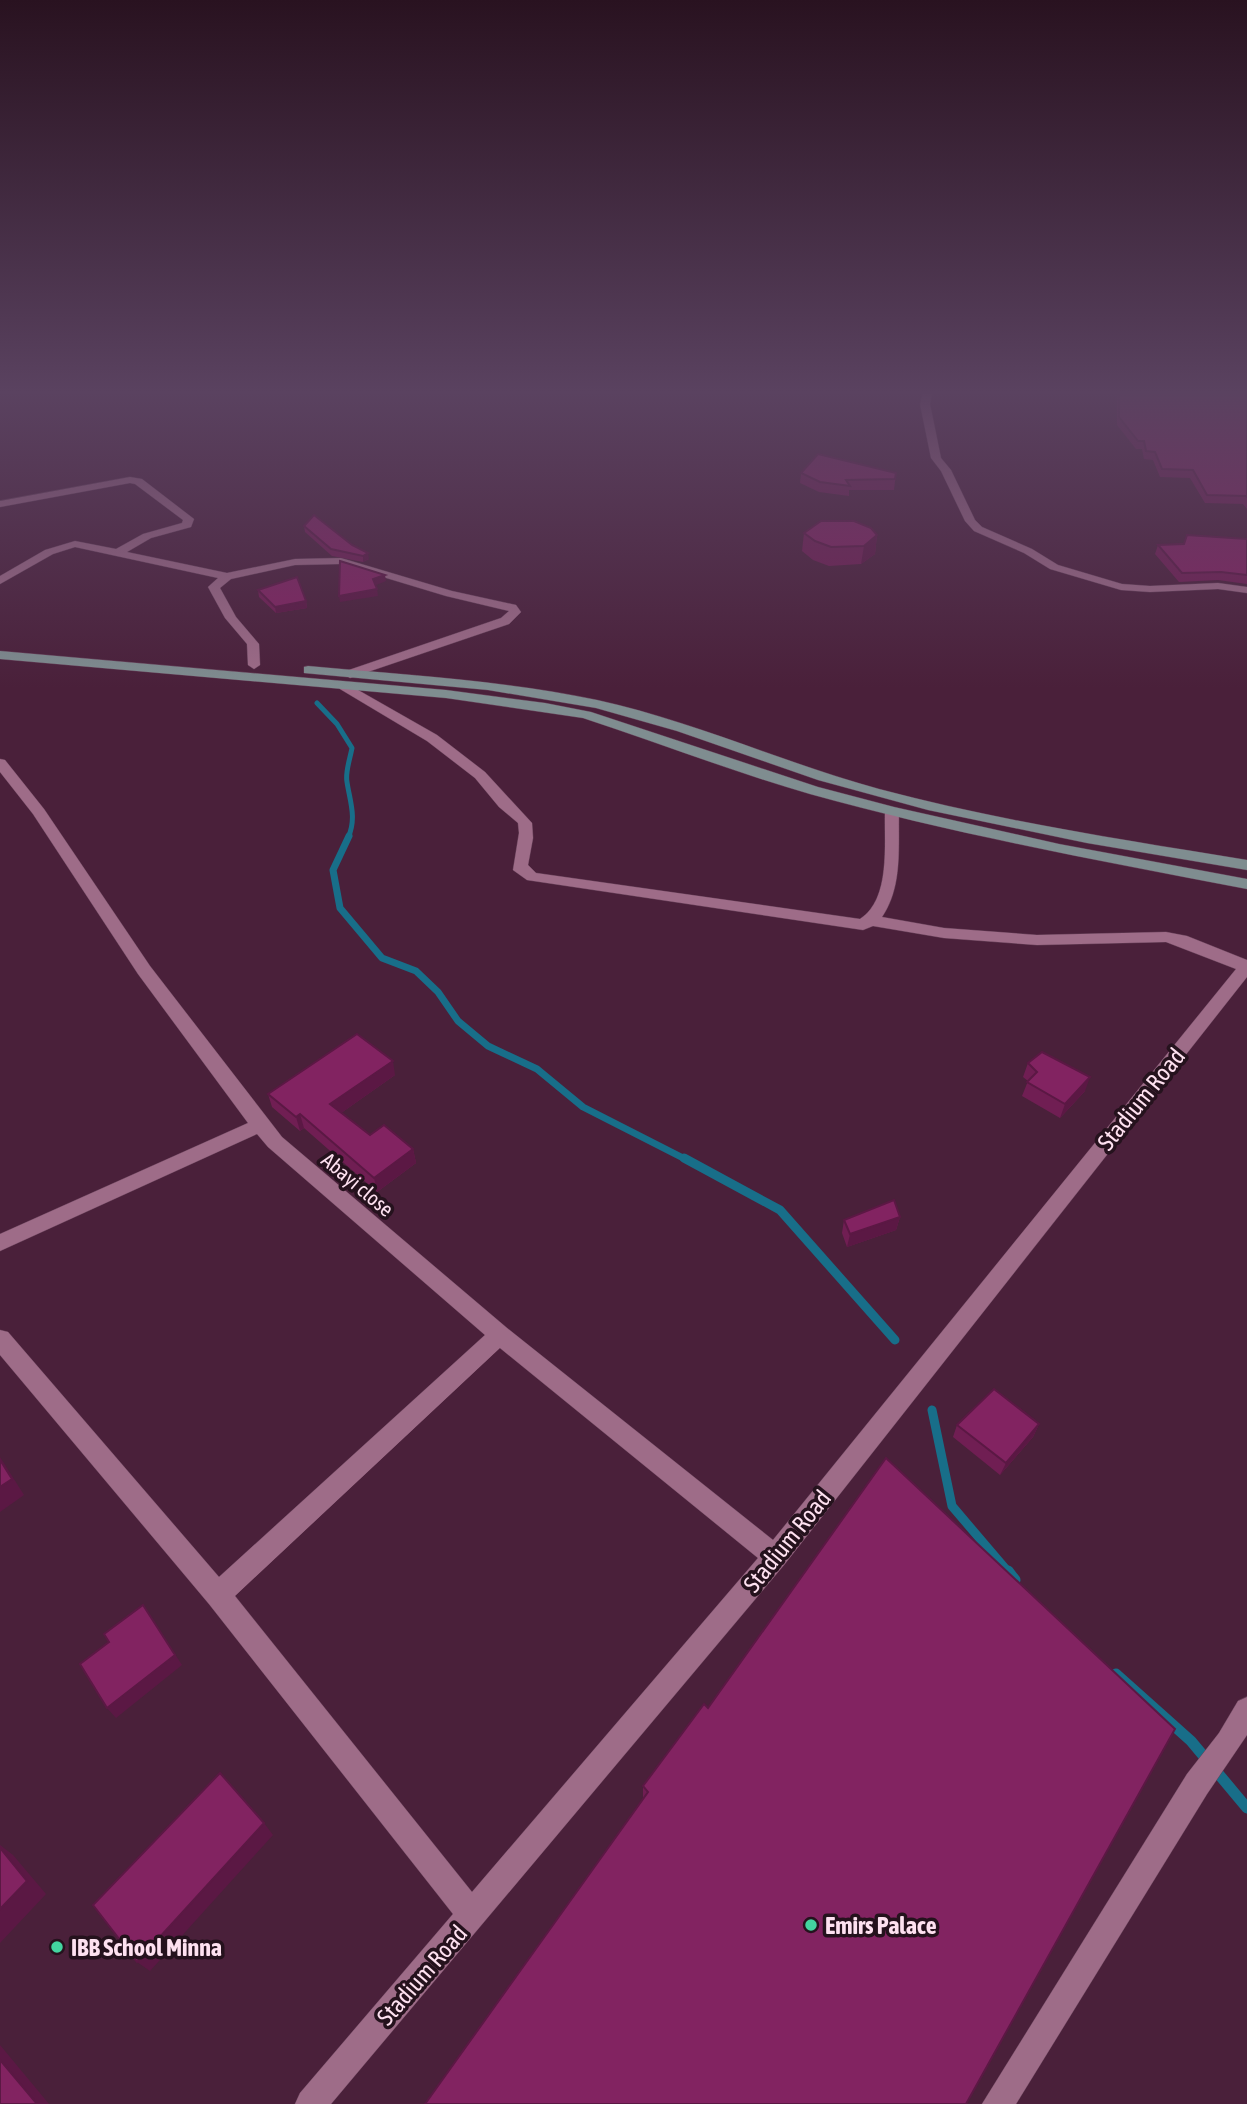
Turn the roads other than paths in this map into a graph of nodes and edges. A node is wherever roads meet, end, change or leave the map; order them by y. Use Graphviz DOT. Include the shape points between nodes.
graph roads {
  1 [pos="70,491"];
  2 [pos="152,491"];
  3 [pos="956,491"];
  4 [pos="0,504"];
  5 [pos="119,552"];
  6 [pos="228,576"];
  7 [pos="0,581"];
  8 [pos="1247,590"];
  9 [pos="0,643"];
  10 [pos="0,655"];
  11 [pos="254,665"];
  12 [pos="347,680"];
  13 [pos="0,763"];
  14 [pos="892,811"];
  15 [pos="1247,865"];
  16 [pos="1247,884"];
  17 [pos="873,921"];
  18 [pos="1246,967"];
  19 [pos="260,1125"];
  20 [pos="0,1243"];
  21 [pos="500,1335"];
  22 [pos="0,1339"];
  23 [pos="775,1557"];
  24 [pos="218,1595"];
  25 [pos="1247,1710"];
  26 [pos="472,1916"];
  27 [pos="311,2104"];
  28 [pos="998,2104"];
  1 -- 4 [label="street"];
  2 -- 5 [label="street" via="189,519 187,525 147,536"];
  3 -- 8 [label="street" via="978,529 1054,567 1121,587"];
  5 -- 6 [label="street"];
  5 -- 7 [label="street" via="67,545"];
  6 -- 11 [label="street" via="214,587 253,644"];
  6 -- 12 [label="street" via="295,562 341,561 450,594 512,607 515,612 505,621"];
  9 -- 11 [label="street"];
  10 -- 12 [label="street"];
  11 -- 12 [label="street"];
  12 -- 14 [label="street" via="586,715 813,790"];
  12 -- 15 [label="street" via="453,682 597,704 899,797 1062,834"];
  12 -- 17 [label="street" via="480,774 526,828 519,865 532,877 853,925"];
  13 -- 19 [label="street, Abayi close" via="39,812 144,970"];
  14 -- 16 [label="street" via="1059,849"];
  14 -- 17 [label="street" via="889,883"];
  17 -- 18 [label="street" via="944,933 1037,940 1166,937"];
  18 -- 23 [label="street, Stadium Road"];
  19 -- 20 [label="street"];
  19 -- 21 [label="street, Abayi close"];
  21 -- 23 [label="street, Abayi close"];
  21 -- 24 [label="street"];
  22 -- 24 [label="street"];
  23 -- 26 [label="street, Stadium Road"];
  24 -- 26 [label="street"];
  25 -- 28 [label="street"];
  26 -- 27 [label="street, Stadium Road"];
}
